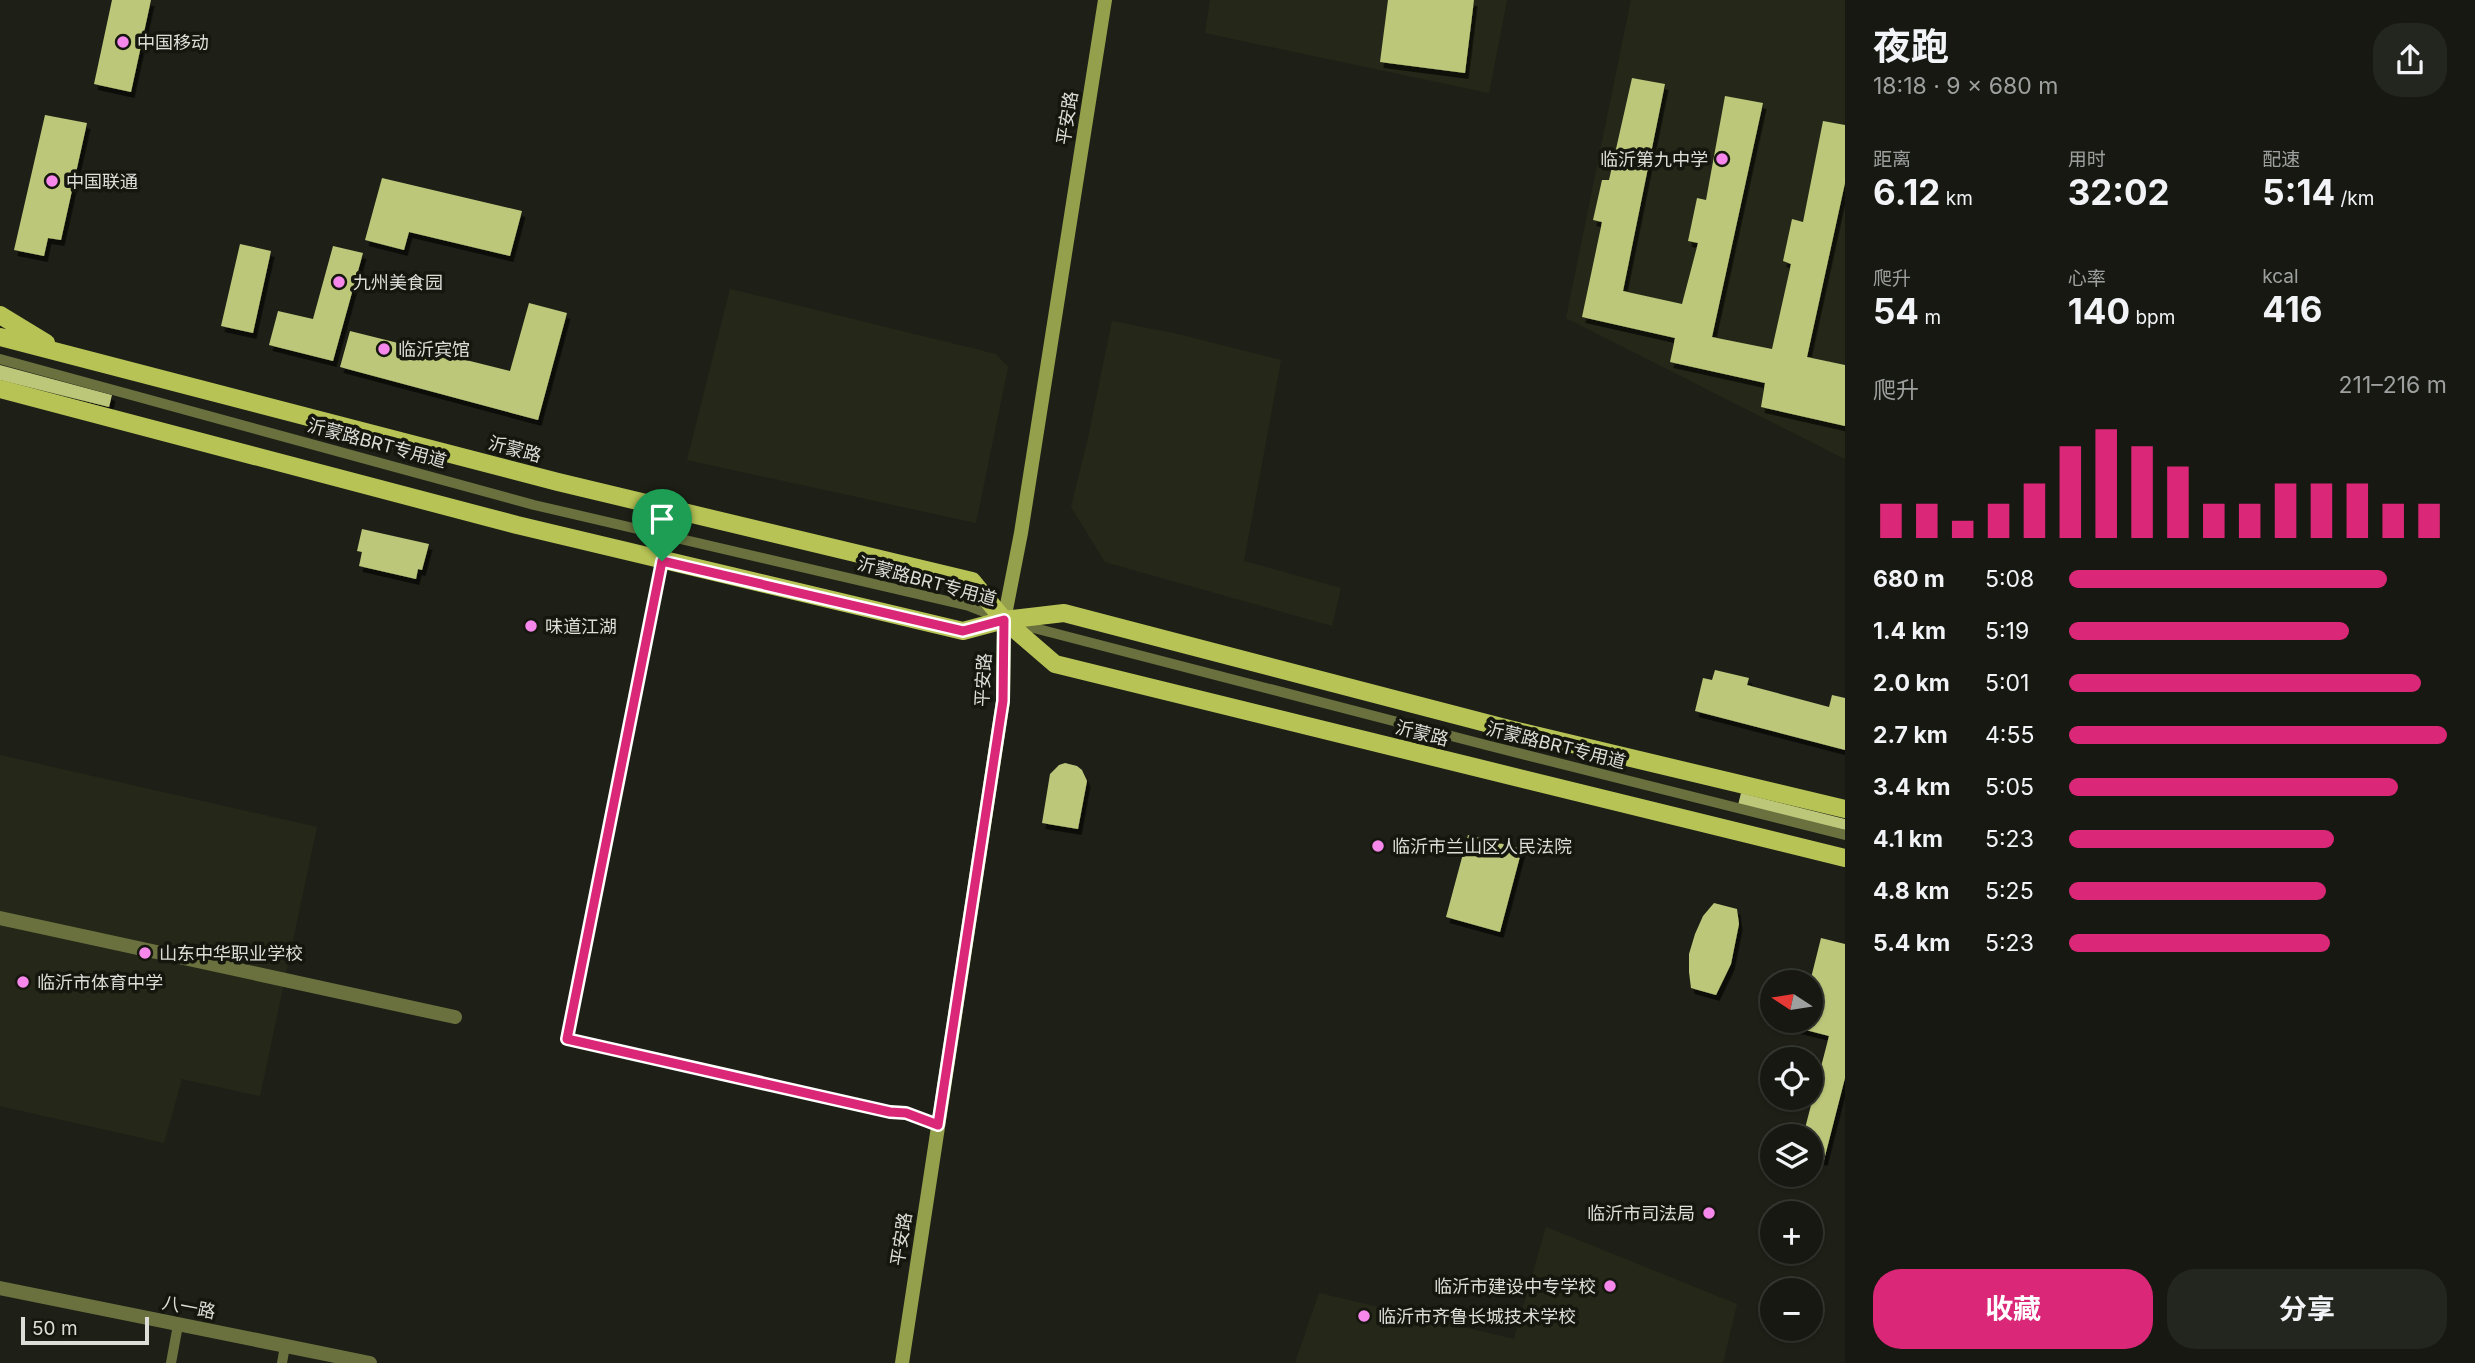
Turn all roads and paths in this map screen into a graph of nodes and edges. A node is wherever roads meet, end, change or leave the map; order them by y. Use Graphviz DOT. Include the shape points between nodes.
graph roads {
  1 [pos="1105,0"];
  2 [pos="0,315"];
  3 [pos="0,337"];
  4 [pos="61,352"];
  5 [pos="0,359"];
  6 [pos="0,389"];
  7 [pos="38,399"];
  8 [pos="0,402"];
  9 [pos="662,561"];
  10 [pos="1004,620"];
  11 [pos="1845,809"];
  12 [pos="1845,835"];
  13 [pos="1845,858"];
  14 [pos="0,918"];
  15 [pos="455,1017"];
  16 [pos="938,1125"];
  17 [pos="0,1288"];
  18 [pos="178,1325"];
  19 [pos="285,1346"];
  20 [pos="171,1363"];
  21 [pos="282,1363"];
  22 [pos="370,1363"];
  23 [pos="902,1363"];
  1 -- 10 [label="main road, 平安路"];
  2 -- 4 [label="main road"];
  3 -- 4 [label="main road, 沂蒙路"];
  4 -- 10 [label="main road, 沂蒙路" via="558,482 972,581"];
  5 -- 10 [label="lane, 沂蒙路BRT专用道" via="534,505 969,606"];
  6 -- 7 [label="main road, 沂蒙路"];
  7 -- 8 [label="main road"];
  7 -- 9 [label="main road, 沂蒙路"];
  9 -- 10 [label="main road, 沂蒙路" via="963,631"];
  9 -- 16 [label="lane" via="567,1039 906,1113"];
  10 -- 11 [label="main road, 沂蒙路" via="1064,613 1509,729"];
  10 -- 12 [label="lane, 沂蒙路BRT专用道"];
  10 -- 13 [label="main road, 沂蒙路" via="1055,664"];
  10 -- 16 [label="main road, 平安路" via="1003,701"];
  14 -- 15 [label="street"];
  16 -- 23 [label="main road, 平安路"];
  17 -- 18 [label="street, 八一路"];
  18 -- 19 [label="street, 八一路"];
  18 -- 20 [label="lane"];
  19 -- 21 [label="lane"];
  19 -- 22 [label="street, 八一路"];
}
